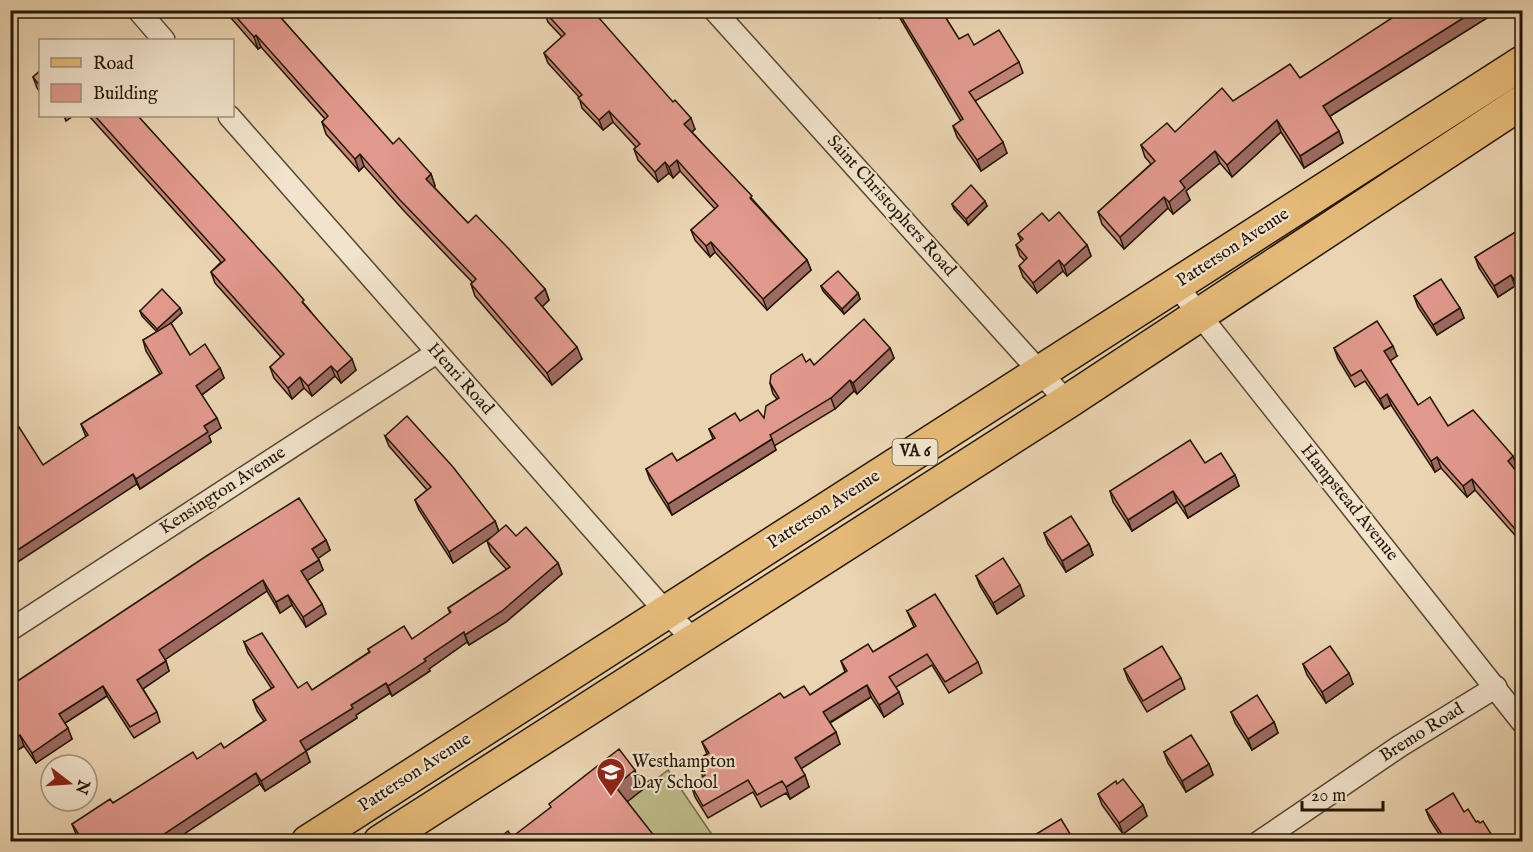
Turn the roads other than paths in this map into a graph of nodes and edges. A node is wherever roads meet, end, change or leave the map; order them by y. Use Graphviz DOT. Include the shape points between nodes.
graph roads {
  1 [pos="138,10"];
  2 [pos="714,10"];
  3 [pos="163,39"];
  4 [pos="1522,63"];
  5 [pos="1522,102"];
  6 [pos="231,117"];
  7 [pos="1176,285"];
  8 [pos="1200,316"];
  9 [pos="436,352"];
  10 [pos="1040,372"];
  11 [pos="1067,402"];
  12 [pos="666,612"];
  13 [pos="10,630"];
  14 [pos="694,640"];
  15 [pos="1496,687"];
  16 [pos="1522,722"];
  17 [pos="360,808"];
  18 [pos="382,841"];
  19 [pos="308,842"];
  20 [pos="1259,842"];
  1 -- 3 [label="street"];
  2 -- 10 [label="street, Saint Christophers Road"];
  4 -- 7 [label="main road, Patterson Avenue / VA 6"];
  5 -- 8 [label="main road, VA 6"];
  6 -- 9 [label="street, Henri Road"];
  7 -- 8 [label="street, Hampstead Avenue"];
  7 -- 10 [label="main road, Patterson Avenue / VA 6"];
  8 -- 11 [label="main road, VA 6"];
  8 -- 15 [label="street, Hampstead Avenue"];
  9 -- 12 [label="street, Henri Road"];
  9 -- 13 [label="street, Kensington Avenue"];
  10 -- 11 [label="street, Saint Christophers Road"];
  10 -- 12 [label="main road, Patterson Avenue / VA 6"];
  11 -- 14 [label="main road, VA 6"];
  12 -- 14 [label="street, Henri Road"];
  12 -- 17 [label="main road, Patterson Avenue / VA 6"];
  14 -- 18 [label="main road, VA 6"];
  15 -- 16 [label="street, Hampstead Avenue"];
  15 -- 20 [label="street, Bremo Road" via="1400,746"];
  17 -- 18 [label="street"];
  17 -- 19 [label="main road, Patterson Avenue / VA 6"];
}
